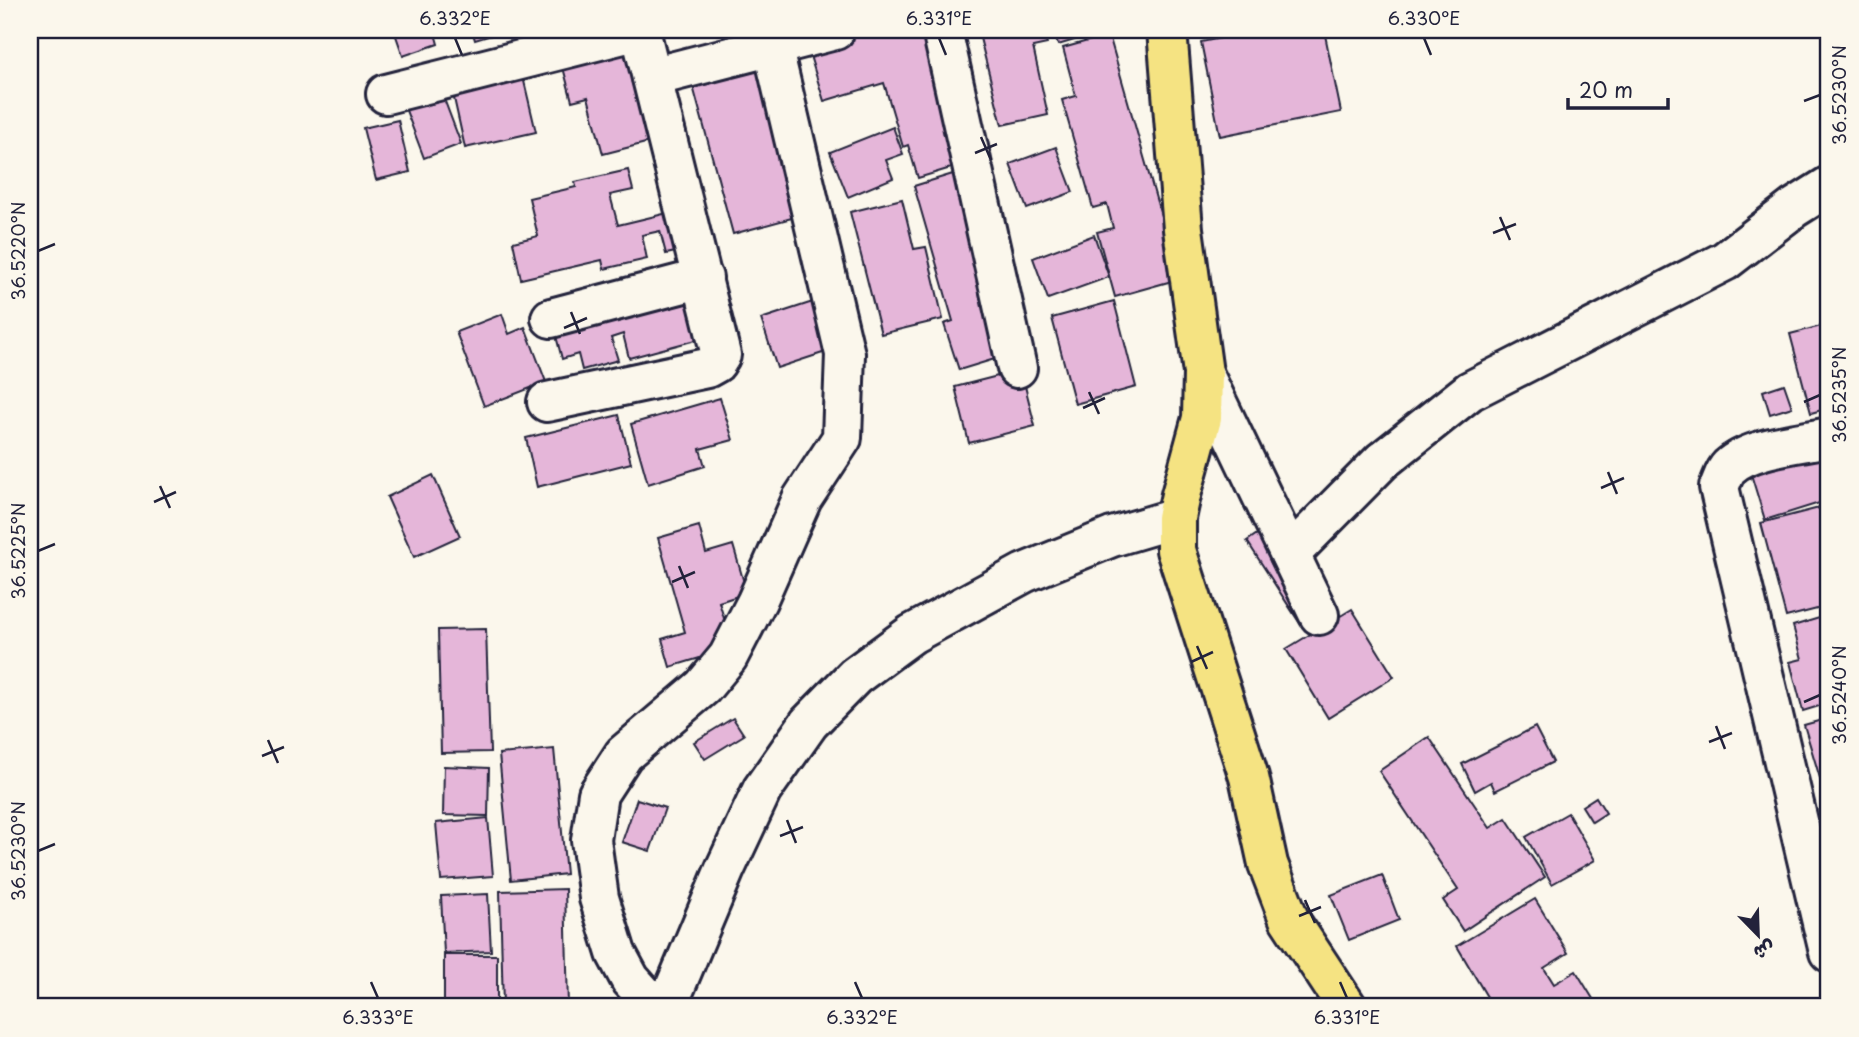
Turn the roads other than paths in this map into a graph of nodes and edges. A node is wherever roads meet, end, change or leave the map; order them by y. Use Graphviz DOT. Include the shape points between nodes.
graph roads {
  1 [pos="640,30"];
  2 [pos="835,30"];
  3 [pos="942,30"];
  4 [pos="1167,30"];
  5 [pos="772,45"];
  6 [pos="652,76"];
  7 [pos="386,94"];
  8 [pos="1829,186"];
  9 [pos="703,278"];
  10 [pos="551,318"];
  11 [pos="1017,368"];
  12 [pos="1203,373"];
  13 [pos="547,402"];
  14 [pos="1829,437"];
  15 [pos="1176,518"];
  16 [pos="1290,554"];
  17 [pos="1319,615"];
  18 [pos="1829,952"];
  19 [pos="672,1005"];
  20 [pos="1347,1007"];
  1 -- 6 [label="street"];
  1 -- 7 [label="street"];
  2 -- 5 [label="street"];
  3 -- 11 [label="street"];
  4 -- 12 [label="main road" via="1184,229"];
  5 -- 6 [label="street"];
  5 -- 19 [label="street" via="845,354 842,438 802,499 728,657 703,687 624,754 598,794 591,840 599,898 616,953 646,997"];
  6 -- 9 [label="street"];
  8 -- 16 [label="street" via="1725,261 1470,391 1382,461"];
  9 -- 10 [label="street"];
  9 -- 13 [label="street" via="721,355 716,363"];
  12 -- 15 [label="main road" via="1202,418"];
  12 -- 16 [label="street"];
  14 -- 18 [label="street" via="1743,458 1728,468 1719,487"];
  15 -- 19 [label="street" via="1112,537 1024,573 912,634 855,676 809,723 762,790"];
  15 -- 20 [label="main road" via="1176,550 1249,776 1268,864 1289,919"];
  16 -- 17 [label="street"];
}
